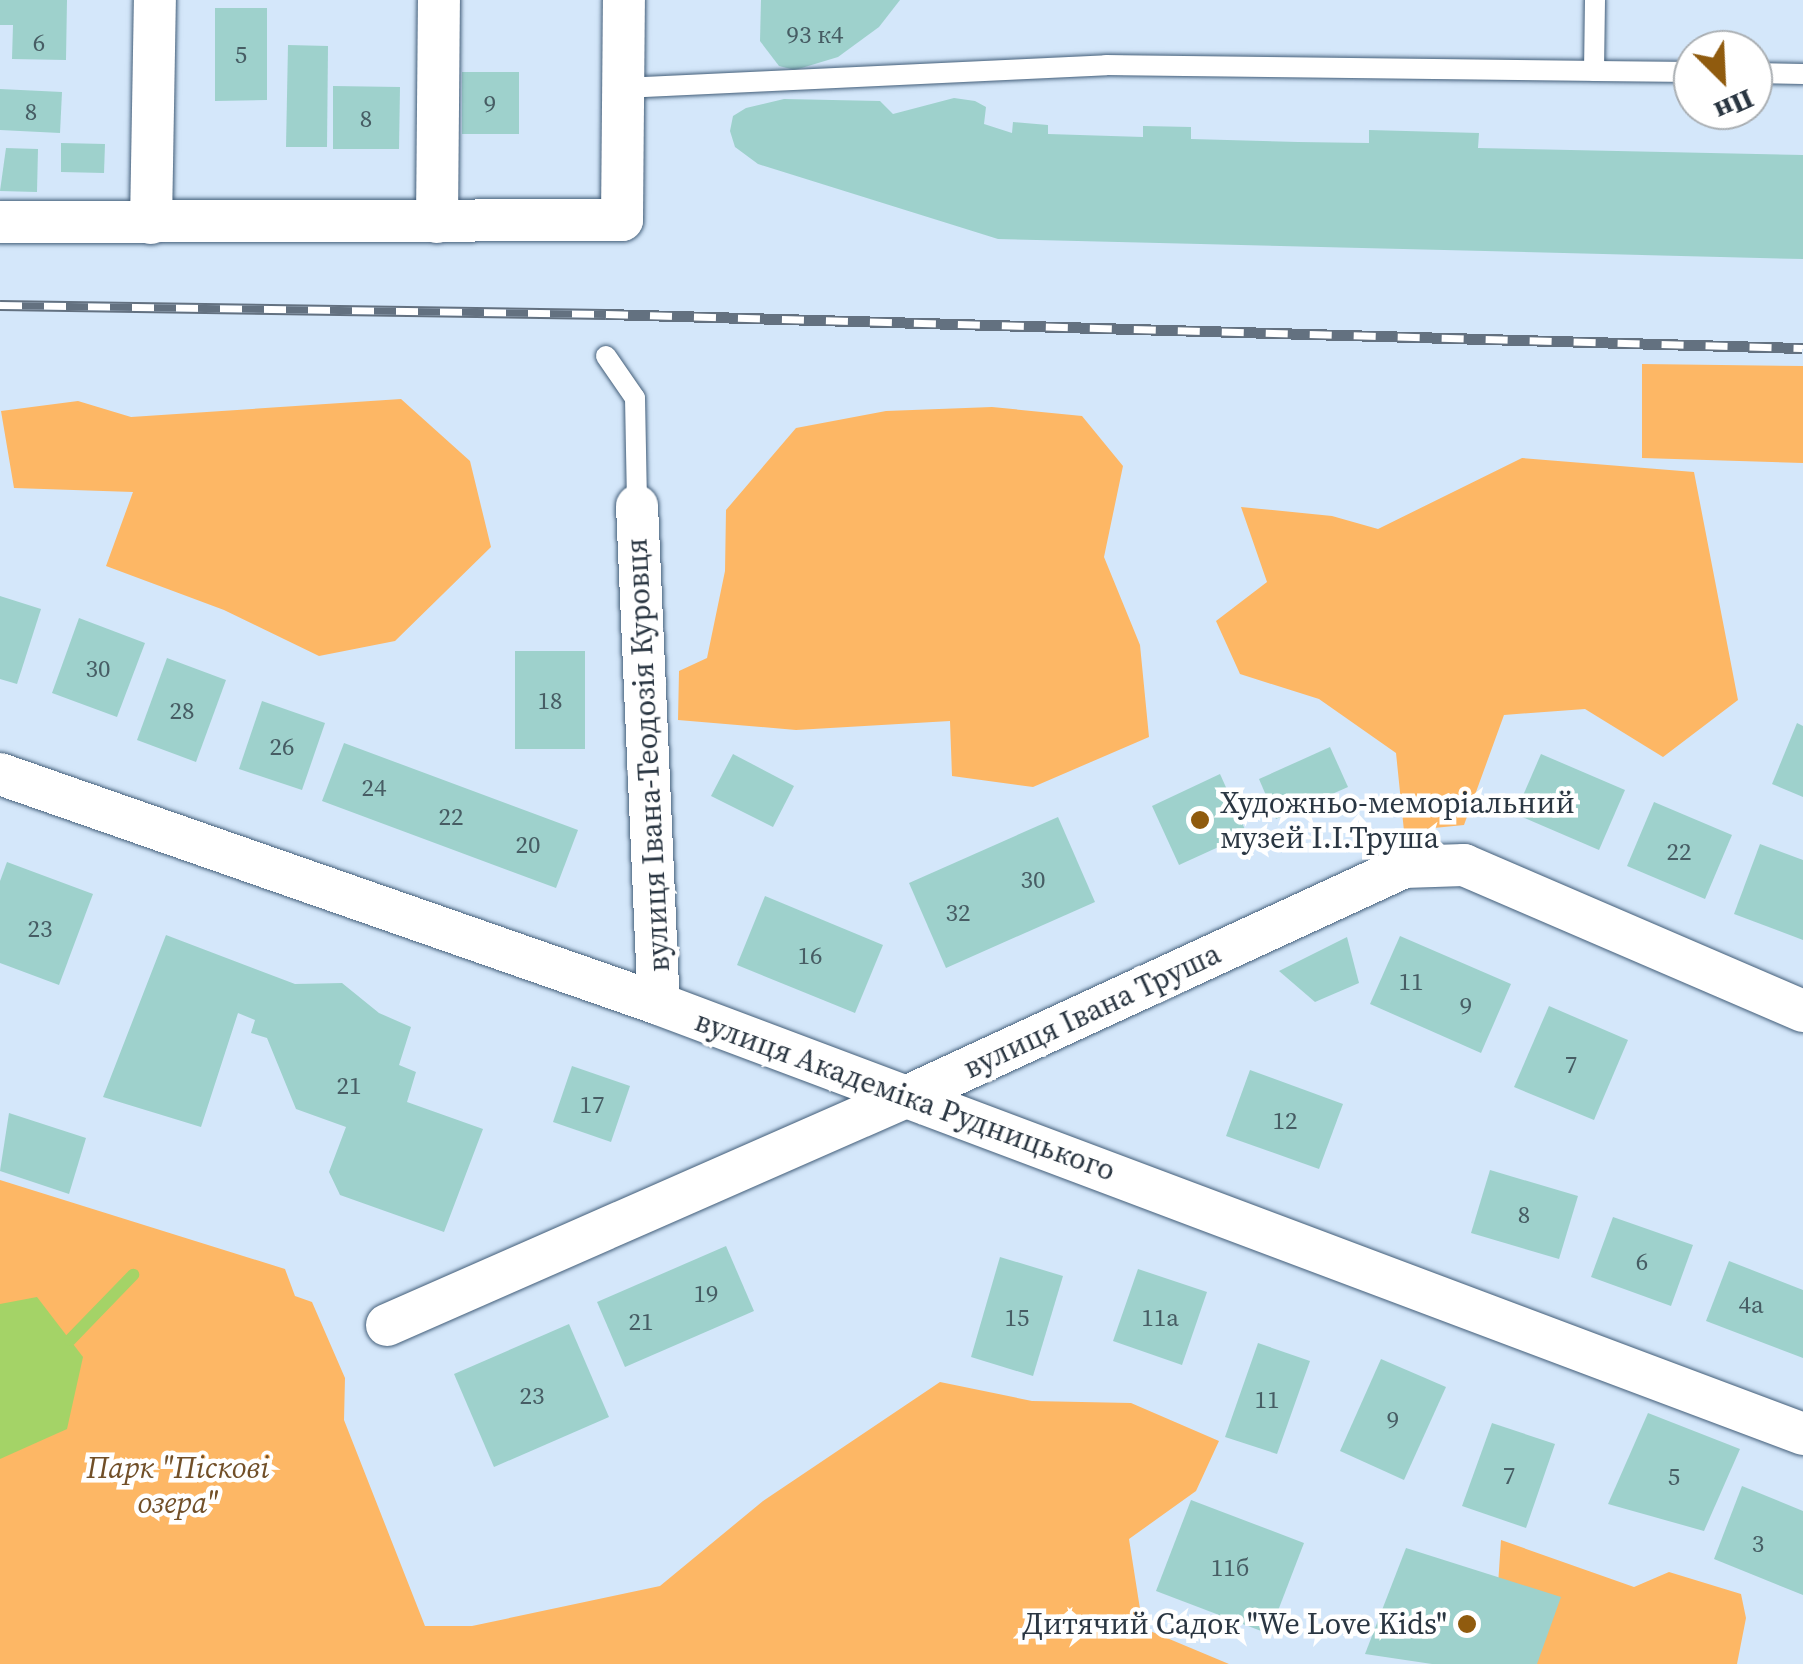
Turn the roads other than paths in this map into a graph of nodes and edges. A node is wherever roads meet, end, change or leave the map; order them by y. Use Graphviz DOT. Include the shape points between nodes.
graph roads {
  1 [pos="155,0"];
  2 [pos="438,0"];
  3 [pos="624,0"];
  4 [pos="1595,0"];
  5 [pos="1594,71"];
  6 [pos="1673,72"];
  7 [pos="1773,73"];
  8 [pos="1803,74"];
  9 [pos="623,88"];
  10 [pos="0,222"];
  11 [pos="437,222"];
  12 [pos="150,223"];
  13 [pos="606,356"];
  14 [pos="637,506"];
  15 [pos="0,774"];
  16 [pos="658,1004"];
  17 [pos="1803,1011"];
  18 [pos="908,1096"];
  19 [pos="387,1325"];
  20 [pos="1803,1434"];
  1 -- 12 [label="street"];
  2 -- 11 [label="street"];
  3 -- 9 [label="street"];
  4 -- 5 [label="lane"];
  5 -- 6 [label="lane"];
  5 -- 9 [label="lane" via="1106,65"];
  7 -- 8 [label="lane"];
  9 -- 11 [label="street" via="622,220"];
  10 -- 12 [label="street"];
  11 -- 12 [label="street"];
  13 -- 14 [label="lane" via="635,398"];
  14 -- 16 [label="street, вулиця Івана-Теодозія Куровця"];
  15 -- 16 [label="street, вулиця Академіка Рудницького"];
  16 -- 18 [label="street, вулиця Академіка Рудницького"];
  17 -- 18 [label="street, вулиця Івана Труша" via="1464,865 1404,866"];
  18 -- 19 [label="street, вулиця Івана Труша"];
  18 -- 20 [label="street, вулиця Академіка Рудницького"];
}
